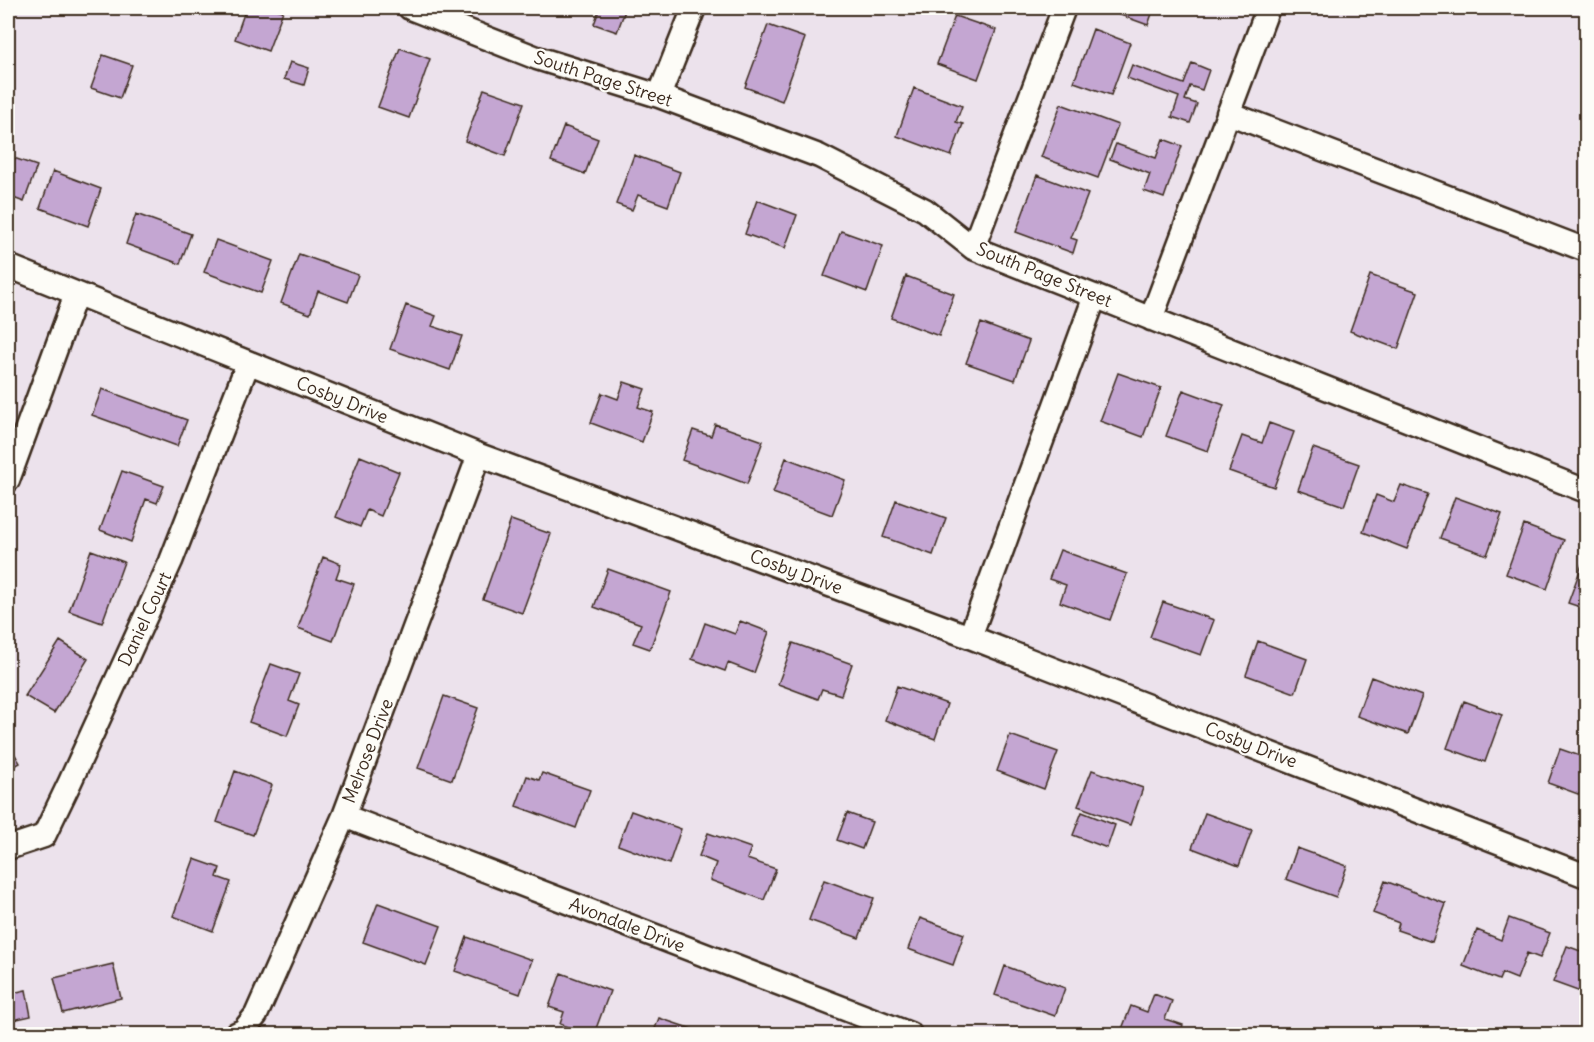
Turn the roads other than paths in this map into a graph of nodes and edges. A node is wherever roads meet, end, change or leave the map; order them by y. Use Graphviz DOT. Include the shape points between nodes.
graph roads {
  1 [pos="410,8"];
  2 [pos="694,8"];
  3 [pos="1064,8"];
  4 [pos="1268,8"];
  5 [pos="659,96"];
  6 [pos="1228,113"];
  7 [pos="974,248"];
  8 [pos="1587,250"];
  9 [pos="8,266"];
  10 [pos="75,294"];
  11 [pos="1095,296"];
  12 [pos="1151,319"];
  13 [pos="248,363"];
  14 [pos="479,455"];
  15 [pos="8,480"];
  16 [pos="1587,491"];
  17 [pos="970,637"];
  18 [pos="344,816"];
  19 [pos="8,848"];
  20 [pos="1587,876"];
  21 [pos="236,1035"];
  22 [pos="910,1035"];
  1 -- 5 [label="street, South Page Street" via="537,58"];
  2 -- 5 [label="street"];
  3 -- 7 [label="street"];
  4 -- 6 [label="street"];
  5 -- 7 [label="street, South Page Street" via="819,156 925,210"];
  6 -- 8 [label="street"];
  6 -- 12 [label="street"];
  7 -- 11 [label="street, South Page Street"];
  9 -- 10 [label="street, Cosby Drive"];
  10 -- 13 [label="street, Cosby Drive"];
  10 -- 15 [label="street"];
  11 -- 12 [label="street, South Page Street"];
  11 -- 17 [label="street"];
  12 -- 16 [label="street, South Page Street"];
  13 -- 14 [label="street, Cosby Drive"];
  13 -- 19 [label="street, Daniel Court" via="171,561 44,836"];
  14 -- 17 [label="street, Cosby Drive"];
  14 -- 18 [label="street, Melrose Drive"];
  17 -- 20 [label="street, Cosby Drive"];
  18 -- 21 [label="street, Melrose Drive" via="256,1015"];
  18 -- 22 [label="street, Avondale Drive"];
}
